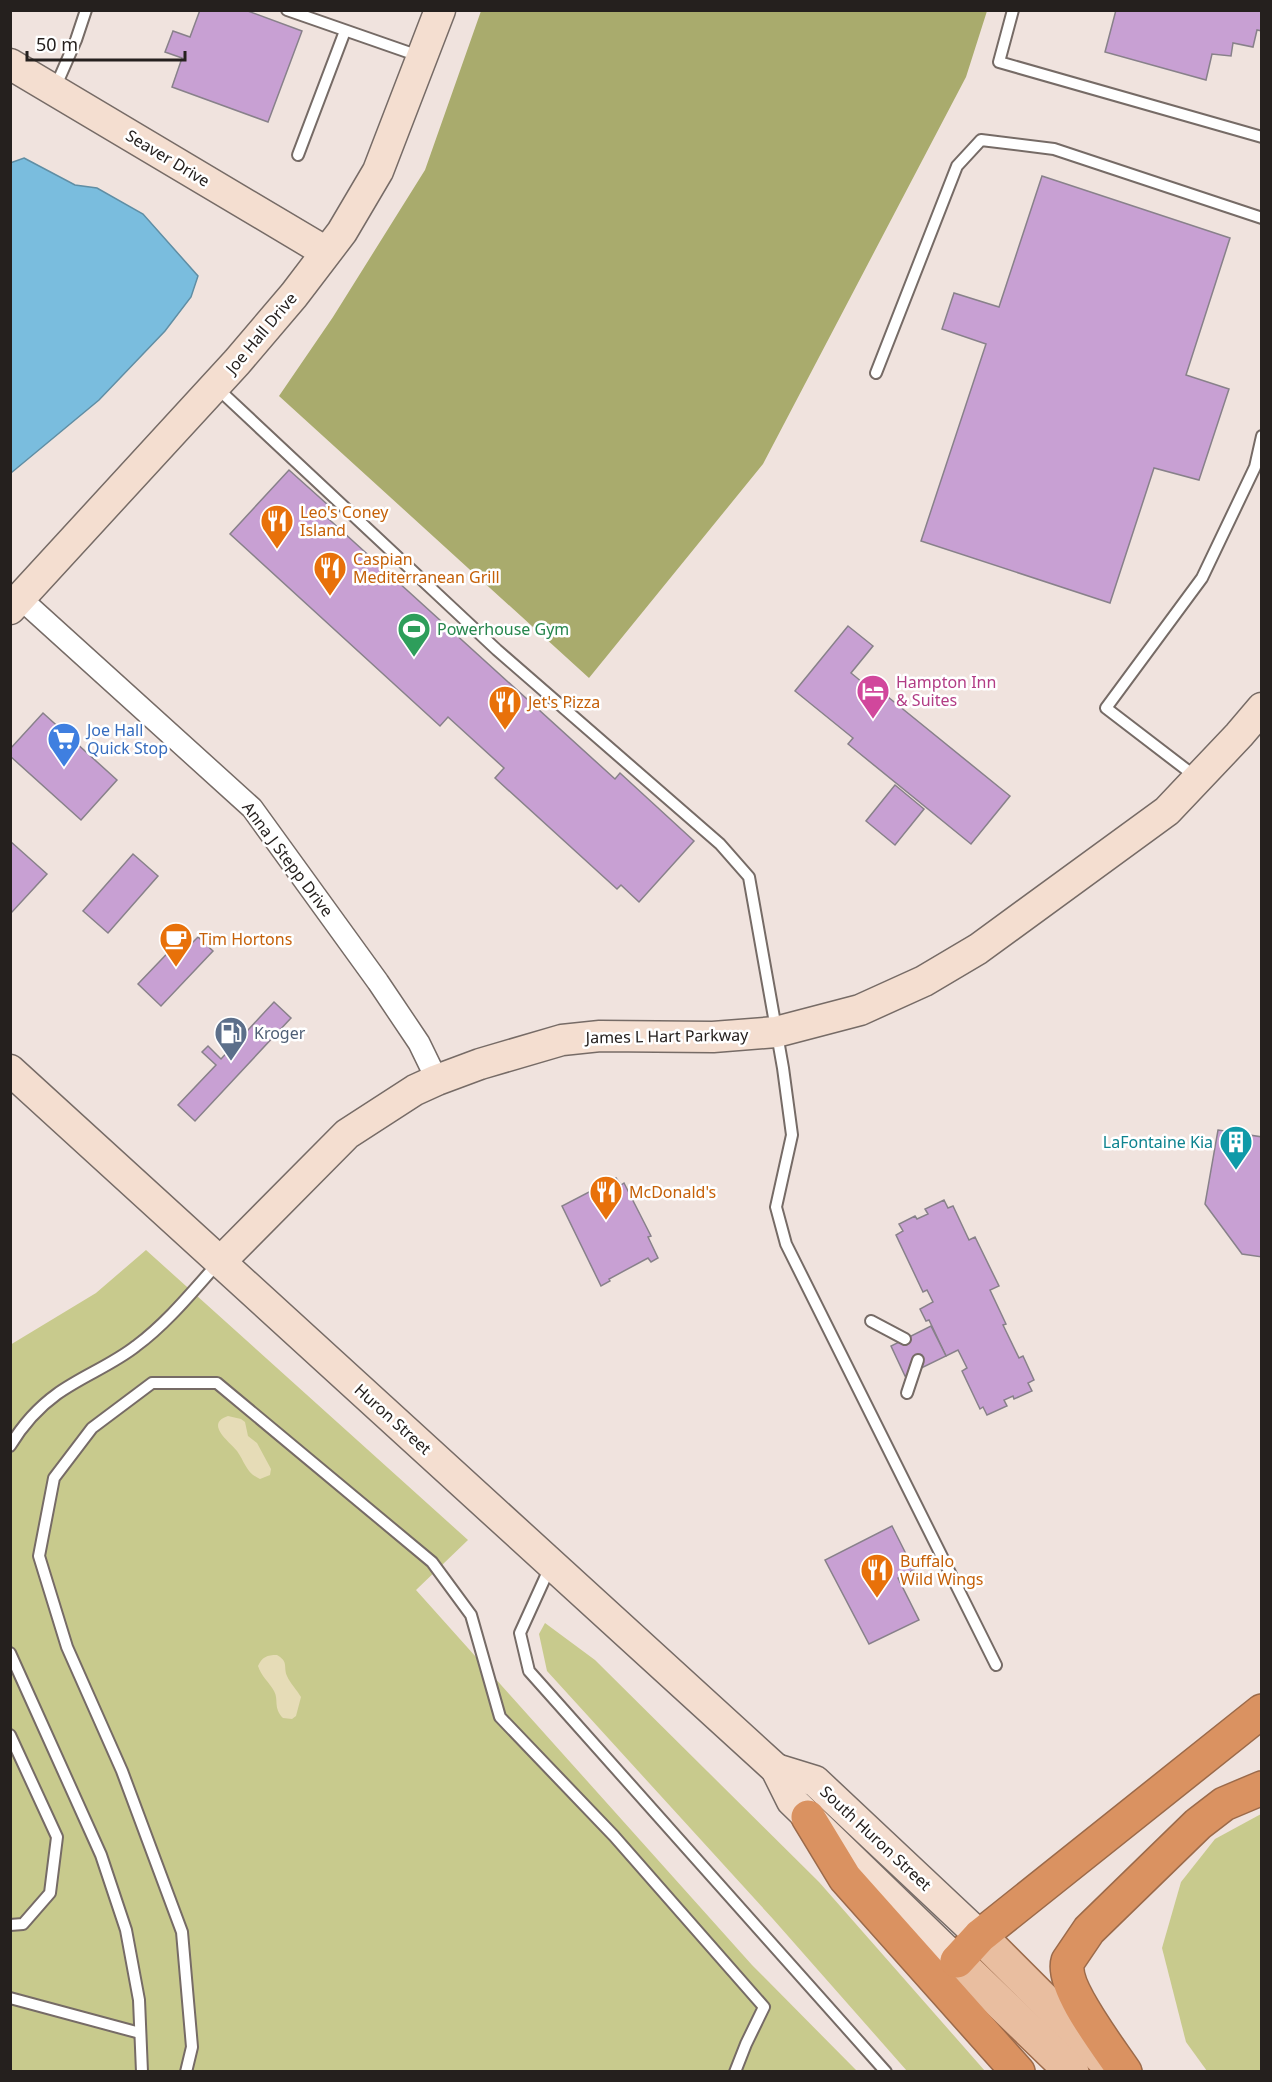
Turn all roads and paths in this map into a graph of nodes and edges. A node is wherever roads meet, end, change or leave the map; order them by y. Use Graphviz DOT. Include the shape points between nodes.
graph roads {
  1 [pos="86,10"];
  2 [pos="287,10"];
  3 [pos="440,10"];
  4 [pos="1013,10"];
  5 [pos="345,31"];
  6 [pos="422,57"];
  7 [pos="10,64"];
  8 [pos="54,90"];
  9 [pos="1262,136"];
  10 [pos="298,155"];
  11 [pos="1262,218"];
  12 [pos="326,252"];
  13 [pos="876,373"];
  14 [pos="215,386"];
  15 [pos="1262,436"];
  16 [pos="15,603"];
  17 [pos="1262,708"];
  18 [pos="1198,779"];
  19 [pos="776,1032"];
  20 [pos="10,1070"];
  21 [pos="437,1080"];
  22 [pos="219,1262"];
  23 [pos="871,1321"];
  24 [pos="905,1339"];
  25 [pos="918,1360"];
  26 [pos="907,1393"];
  27 [pos="10,1446"];
  28 [pos="551,1563"];
  29 [pos="10,1653"];
  30 [pos="996,1665"];
  31 [pos="1262,1711"];
  32 [pos="10,1735"];
  33 [pos="776,1768"];
  34 [pos="1262,1788"];
  35 [pos="808,1817"];
  36 [pos="10,1925"];
  37 [pos="980,1936"];
  38 [pos="957,1962"];
  39 [pos="10,1998"];
  40 [pos="141,2033"];
  41 [pos="142,2072"];
  42 [pos="186,2072"];
  43 [pos="735,2072"];
  44 [pos="886,2072"];
  45 [pos="1018,2072"];
  46 [pos="1072,2072"];
  47 [pos="1116,2072"];
  48 [pos="1125,2072"];
  1 -- 8 [label="lane"];
  2 -- 5 [label="lane"];
  3 -- 6 [label="street, Joe Hall Drive"];
  4 -- 9 [label="lane" via="999,62"];
  5 -- 6 [label="lane"];
  5 -- 10 [label="lane"];
  6 -- 12 [label="street, Joe Hall Drive" via="378,171"];
  7 -- 8 [label="street, Seaver Drive"];
  8 -- 12 [label="street, Seaver Drive"];
  11 -- 13 [label="lane" via="1054,149 981,140 957,166"];
  12 -- 14 [label="street, Joe Hall Drive"];
  14 -- 16 [label="street, Joe Hall Drive"];
  14 -- 19 [label="lane" via="506,657 720,844 749,877"];
  15 -- 18 [label="lane" via="1255,467 1202,578 1106,708"];
  16 -- 21 [label="street, Anna J Stepp Drive" via="252,808 378,982 419,1043"];
  17 -- 18 [label="street, James L Hart Parkway"];
  18 -- 19 [label="street, James L Hart Parkway" via="1167,811 969,954 924,981 860,1010"];
  19 -- 21 [label="street, James L Hart Parkway" via="562,1040"];
  19 -- 30 [label="lane" via="792,1135 776,1207 786,1244"];
  20 -- 22 [label="street, Huron Street"];
  21 -- 22 [label="street, James L Hart Parkway" via="346,1134"];
  22 -- 27 [label="lane" via="137,1346 57,1394 37,1411"];
  22 -- 28 [label="street, Huron Street"];
  23 -- 24 [label="lane"];
  25 -- 26 [label="lane"];
  28 -- 33 [label="street, Huron Street"];
  28 -- 44 [label="lane" via="520,1633 529,1671"];
  29 -- 40 [label="lane" via="101,1855 126,1930"];
  31 -- 37 [label="highway"];
  32 -- 36 [label="lane" via="57,1837 51,1893 23,1924"];
  33 -- 35 [label="street, South Huron Street" via="792,1801"];
  33 -- 37 [label="street, South Huron Street" via="815,1781"];
  34 -- 48 [label="highway" via="1224,1804 1198,1824 1089,1930 1068,1961 1071,1989"];
  35 -- 38 [label="street, South Huron Street"];
  35 -- 45 [label="highway" via="845,1878"];
  37 -- 38 [label="highway"];
  37 -- 47 [label="main road, South Huron Street"];
  38 -- 46 [label="main road, South Huron Street"];
  39 -- 40 [label="lane"];
  40 -- 41 [label="lane"];
  42 -- 43 [label="lane" via="192,2047 182,1932 122,1771 67,1647 39,1556 54,1478 92,1428 152,1383 217,1383 432,1562 471,1615 500,1717 614,1836 764,2007"];
}
